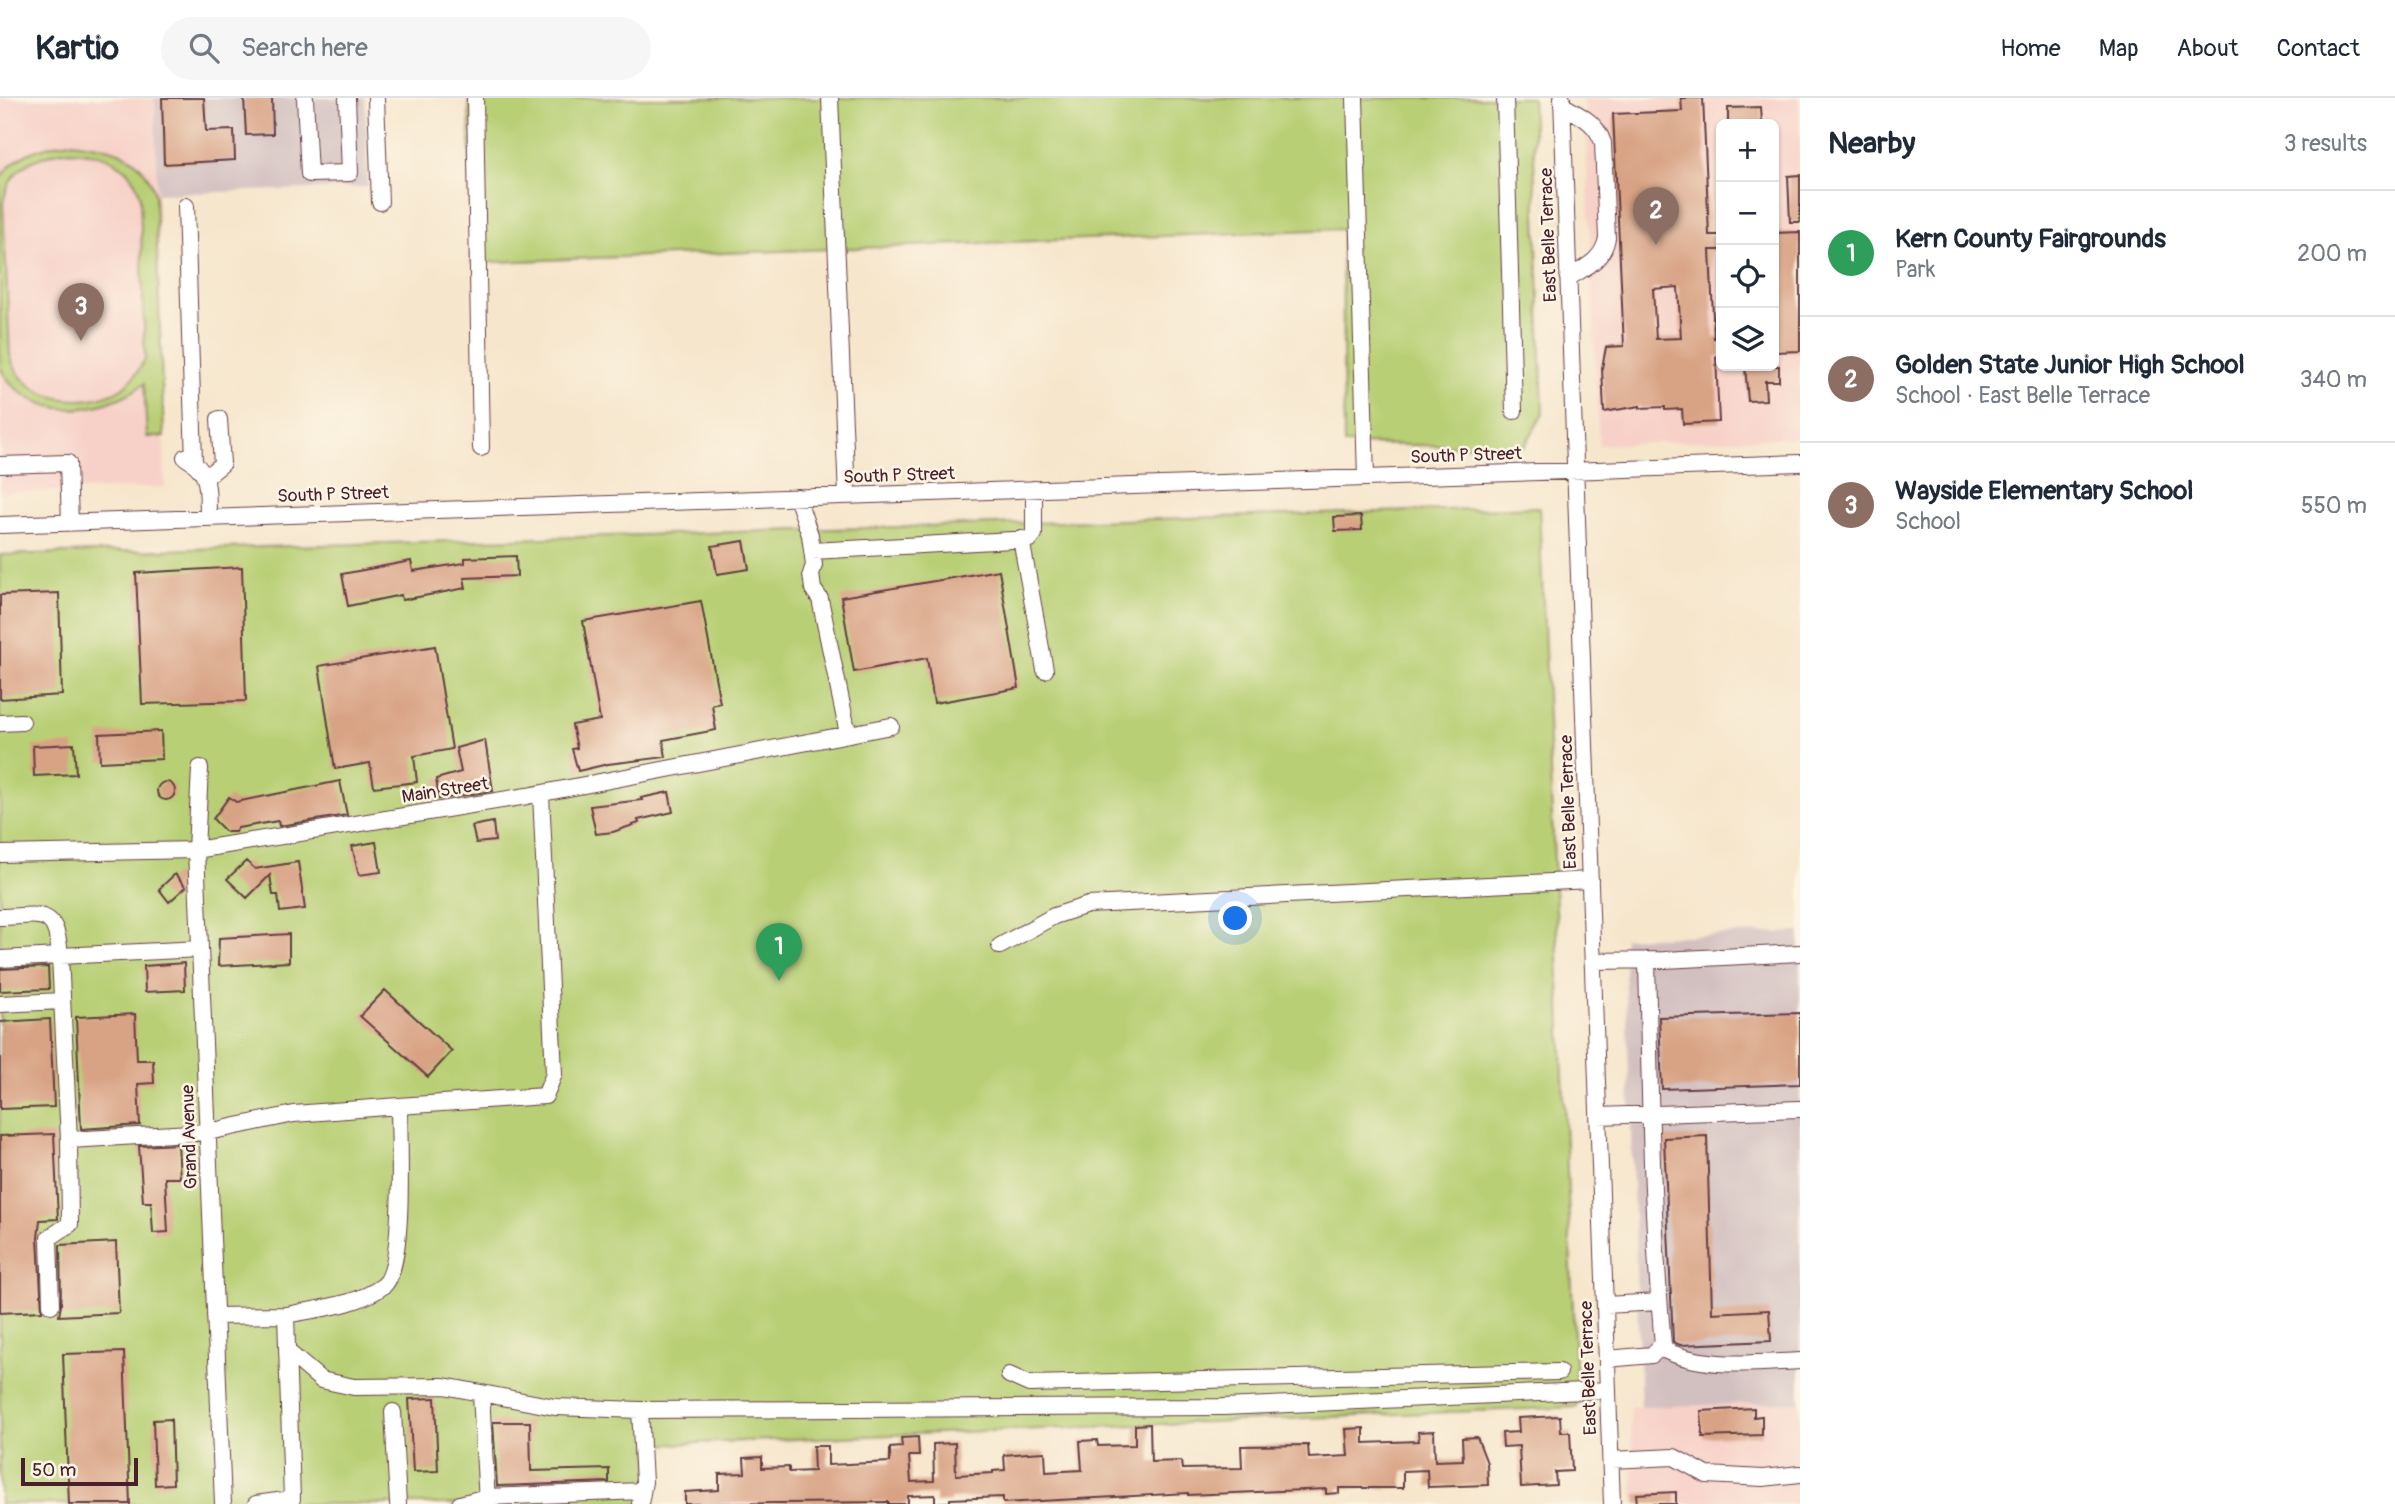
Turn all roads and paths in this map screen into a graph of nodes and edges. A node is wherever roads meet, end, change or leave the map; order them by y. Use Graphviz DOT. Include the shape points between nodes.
graph roads {
  1 [pos="305,98"];
  2 [pos="346,98"];
  3 [pos="376,98"];
  4 [pos="475,98"];
  5 [pos="830,98"];
  6 [pos="1355,98"];
  7 [pos="1505,98"];
  8 [pos="1562,102"];
  9 [pos="380,202"];
  10 [pos="186,206"];
  11 [pos="1568,278"];
  12 [pos="1514,411"];
  13 [pos="219,419"];
  14 [pos="481,448"];
  15 [pos="1800,463"];
  16 [pos="0,465"];
  17 [pos="1575,470"];
  18 [pos="206,477"];
  19 [pos="1366,478"];
  20 [pos="1034,489"];
  21 [pos="847,496"];
  22 [pos="797,497"];
  23 [pos="208,517"];
  24 [pos="70,523"];
  25 [pos="0,525"];
  26 [pos="1021,539"];
  27 [pos="813,558"];
  28 [pos="1045,670"];
  29 [pos="22,722"];
  30 [pos="0,723"];
  31 [pos="891,726"];
  32 [pos="848,734"];
  33 [pos="200,768"];
  34 [pos="541,794"];
  35 [pos="196,850"];
  36 [pos="0,854"];
  37 [pos="1590,880"];
  38 [pos="0,918"];
  39 [pos="1000,946"];
  40 [pos="200,949"];
  41 [pos="1800,953"];
  42 [pos="60,956"];
  43 [pos="0,959"];
  44 [pos="1647,960"];
  45 [pos="1593,961"];
  46 [pos="62,1001"];
  47 [pos="0,1004"];
  48 [pos="399,1106"];
  49 [pos="1800,1109"];
  50 [pos="1651,1114"];
  51 [pos="1598,1116"];
  52 [pos="208,1132"];
  53 [pos="69,1140"];
  54 [pos="1659,1302"];
  55 [pos="51,1305"];
  56 [pos="1605,1305"];
  57 [pos="286,1315"];
  58 [pos="215,1316"];
  59 [pos="1660,1348"];
  60 [pos="287,1351"];
  61 [pos="1607,1359"];
  62 [pos="1800,1361"];
  63 [pos="1559,1371"];
  64 [pos="1009,1375"];
  65 [pos="1608,1390"];
  66 [pos="481,1393"];
  67 [pos="640,1410"];
  68 [pos="393,1412"];
  69 [pos="1611,1460"];
  70 [pos="1800,1474"];
  71 [pos="641,1498"];
  72 [pos="487,1501"];
  73 [pos="223,1504"];
  74 [pos="256,1504"];
  75 [pos="398,1504"];
  76 [pos="460,1504"];
  77 [pos="1612,1504"];
  1 -- 2 [label="street" via="309,174 350,173"];
  3 -- 9 [label="street"];
  4 -- 14 [label="street"];
  5 -- 21 [label="street"];
  6 -- 19 [label="street"];
  7 -- 12 [label="street"];
  8 -- 11 [label="street, East Belle Terrace"];
  8 -- 11 [label="street" via="1599,130 1603,143 1605,249"];
  10 -- 18 [label="street" via="192,431 183,443 184,456"];
  11 -- 17 [label="street, East Belle Terrace"];
  13 -- 18 [label="street" via="222,464"];
  15 -- 17 [label="street, South P Street"];
  16 -- 24 [label="street" via="68,463"];
  17 -- 19 [label="street, South P Street"];
  17 -- 37 [label="street, East Belle Terrace"];
  18 -- 23 [label="street"];
  19 -- 20 [label="street, South P Street"];
  20 -- 21 [label="street, South P Street"];
  20 -- 26 [label="street" via="1034,534"];
  21 -- 22 [label="street, South P Street"];
  22 -- 23 [label="street, South P Street"];
  22 -- 27 [label="street"];
  23 -- 24 [label="street, South P Street"];
  24 -- 25 [label="street, South P Street"];
  26 -- 27 [label="street"];
  26 -- 28 [label="street"];
  27 -- 32 [label="street" via="813,589 820,599"];
  29 -- 30 [label="street"];
  31 -- 32 [label="street, Main Street"];
  32 -- 34 [label="street, Main Street"];
  33 -- 35 [label="street, Grand Avenue"];
  34 -- 35 [label="street, Main Street"];
  34 -- 48 [label="street" via="554,1074 545,1096"];
  35 -- 36 [label="street, Main Street"];
  35 -- 40 [label="street, Grand Avenue"];
  37 -- 39 [label="street" via="1088,905 1054,916"];
  37 -- 45 [label="street, East Belle Terrace"];
  38 -- 42 [label="street" via="49,918 58,931"];
  40 -- 42 [label="street"];
  40 -- 52 [label="street, Grand Avenue"];
  41 -- 44 [label="street"];
  42 -- 43 [label="street"];
  42 -- 46 [label="street"];
  44 -- 45 [label="street"];
  44 -- 50 [label="street"];
  45 -- 51 [label="street, East Belle Terrace"];
  46 -- 47 [label="street"];
  46 -- 53 [label="street"];
  48 -- 52 [label="street" via="294,1114"];
  48 -- 57 [label="street" via="400,1224 387,1284 360,1300"];
  49 -- 50 [label="street"];
  50 -- 51 [label="street"];
  50 -- 54 [label="street"];
  51 -- 56 [label="street, East Belle Terrace"];
  52 -- 53 [label="street"];
  52 -- 58 [label="street, Grand Avenue"];
  53 -- 55 [label="street" via="71,1224 49,1238"];
  54 -- 56 [label="street"];
  54 -- 59 [label="street"];
  56 -- 61 [label="street, East Belle Terrace"];
  57 -- 58 [label="street"];
  57 -- 60 [label="street"];
  58 -- 73 [label="street, Grand Avenue"];
  59 -- 61 [label="street" via="1652,1355"];
  59 -- 62 [label="street" via="1728,1364"];
  60 -- 66 [label="street" via="321,1380 354,1387 444,1386"];
  60 -- 74 [label="street" via="292,1499"];
  61 -- 65 [label="street, East Belle Terrace"];
  63 -- 64 [label="street" via="1029,1384"];
  65 -- 67 [label="street" via="1223,1407"];
  65 -- 69 [label="street, East Belle Terrace"];
  66 -- 67 [label="street" via="555,1407"];
  66 -- 72 [label="street"];
  67 -- 71 [label="street"];
  68 -- 75 [label="street"];
  69 -- 70 [label="street" via="1674,1457 1707,1475 1763,1478"];
  69 -- 77 [label="street, East Belle Terrace"];
  71 -- 72 [label="street"];
  72 -- 76 [label="street"];
}
